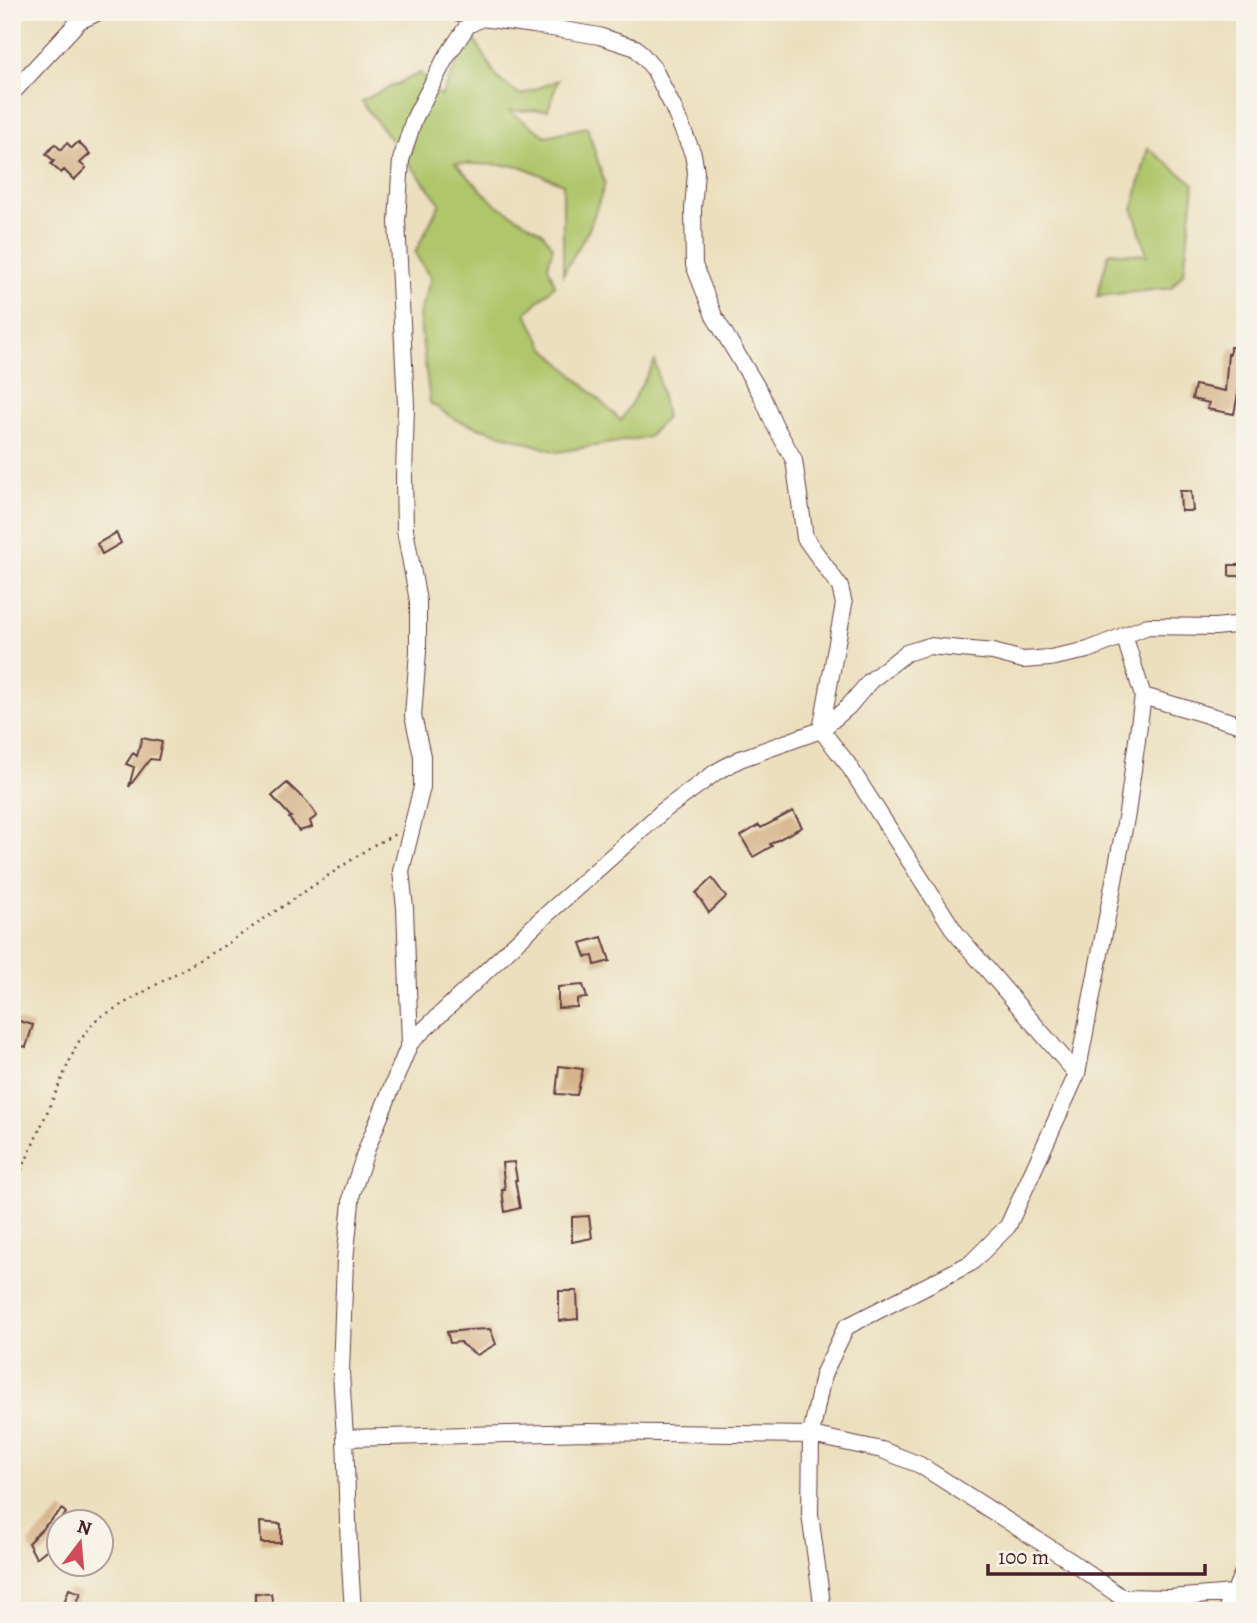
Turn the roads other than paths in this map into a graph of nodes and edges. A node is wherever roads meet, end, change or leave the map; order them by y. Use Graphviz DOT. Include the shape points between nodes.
graph roads {
  1 [pos="99,12"];
  2 [pos="455,12"];
  3 [pos="482,18"];
  4 [pos="12,93"];
  5 [pos="1245,624"];
  6 [pos="1124,635"];
  7 [pos="1143,696"];
  8 [pos="1245,726"];
  9 [pos="821,730"];
  10 [pos="410,1043"];
  11 [pos="1077,1074"];
  12 [pos="811,1435"];
  13 [pos="345,1437"];
  14 [pos="1245,1570"];
  15 [pos="1234,1593"];
  16 [pos="353,1611"];
  17 [pos="823,1611"];
  18 [pos="1226,1611"];
  1 -- 4 [label="street" via="79,21"];
  2 -- 3 [label="street"];
  3 -- 9 [label="street" via="599,36 636,48 654,69 673,107 696,172 694,265 714,316 794,460 805,538 840,587 844,604"];
  3 -- 10 [label="street" via="468,25 445,59 414,119 401,160 397,221 407,405 405,530 418,601 414,716 422,756 422,787 401,871"];
  5 -- 6 [label="street" via="1148,626"];
  6 -- 7 [label="street"];
  6 -- 9 [label="street" via="1088,650 1050,658 1023,660 929,646 906,653"];
  7 -- 8 [label="street"];
  7 -- 11 [label="street" via="1127,813"];
  9 -- 10 [label="street" via="740,759 663,811"];
  9 -- 11 [label="street" via="955,932"];
  10 -- 13 [label="street" via="352,1193 341,1372"];
  11 -- 12 [label="street" via="1008,1226 971,1263 846,1327 823,1375"];
  12 -- 13 [label="street" via="588,1432"];
  12 -- 15 [label="street" via="882,1450 920,1465 1121,1597"];
  12 -- 17 [label="street" via="810,1514"];
  13 -- 16 [label="street"];
  14 -- 15 [label="street"];
  15 -- 18 [label="street"];
}
